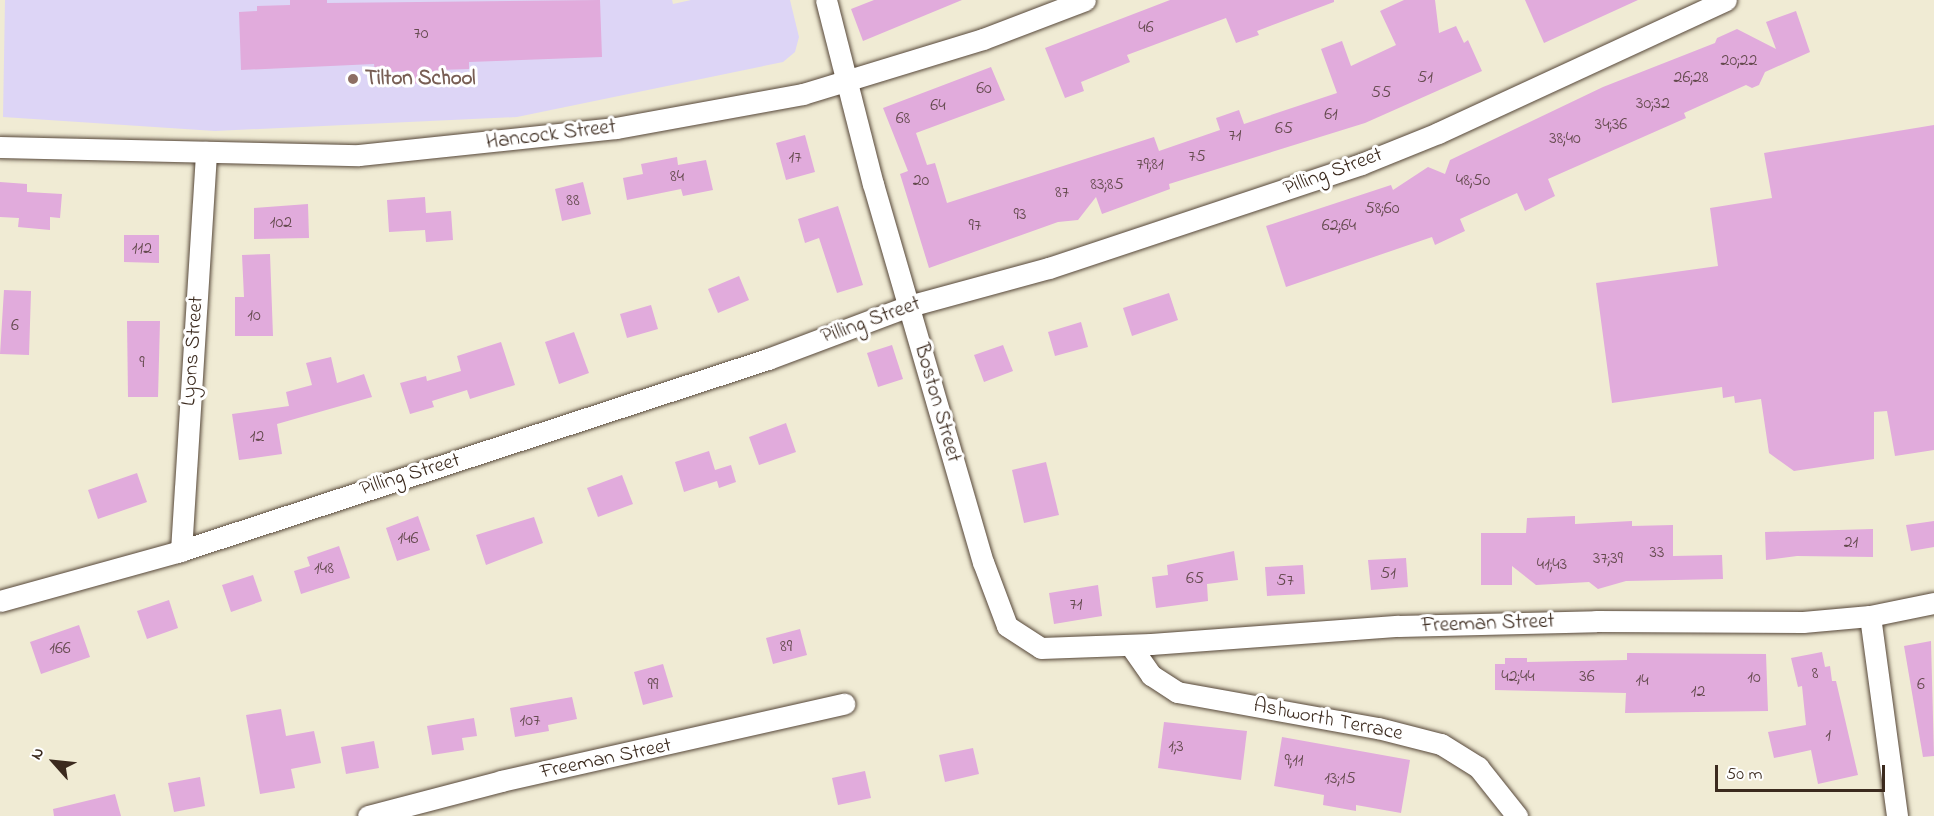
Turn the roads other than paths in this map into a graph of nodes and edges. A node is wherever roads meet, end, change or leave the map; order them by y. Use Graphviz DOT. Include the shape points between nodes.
graph roads {
  1 [pos="826,0"];
  2 [pos="1085,0"];
  3 [pos="1726,0"];
  4 [pos="846,80"];
  5 [pos="0,147"];
  6 [pos="206,152"];
  7 [pos="909,306"];
  8 [pos="181,551"];
  9 [pos="0,602"];
  10 [pos="1934,603"];
  11 [pos="1870,616"];
  12 [pos="1130,645"];
  13 [pos="1041,648"];
  14 [pos="844,704"];
  15 [pos="368,816"];
  16 [pos="1517,816"];
  17 [pos="1897,816"];
  1 -- 4 [label="street, Boston Street"];
  2 -- 4 [label="street, Hancock Street" via="983,39"];
  3 -- 7 [label="street, Pilling Street" via="1438,133 1361,164 1049,268"];
  4 -- 6 [label="street, Hancock Street" via="803,94 616,128 501,142 359,155"];
  4 -- 7 [label="street, Boston Street"];
  5 -- 6 [label="street, Hancock Street"];
  6 -- 8 [label="street, Lyons Street"];
  7 -- 8 [label="street, Pilling Street" via="768,359"];
  7 -- 13 [label="street, Boston Street" via="983,562 1007,626"];
  8 -- 9 [label="street, Pilling Street"];
  10 -- 11 [label="street, Freeman Street"];
  11 -- 12 [label="street, Freeman Street" via="1803,622 1596,621 1386,627"];
  11 -- 17 [label="street"];
  12 -- 13 [label="street, Freeman Street"];
  12 -- 16 [label="street, Ashworth Terrace" via="1151,675 1177,692 1378,728 1441,744 1478,767"];
  14 -- 15 [label="street, Freeman Street" via="501,781"];
}
